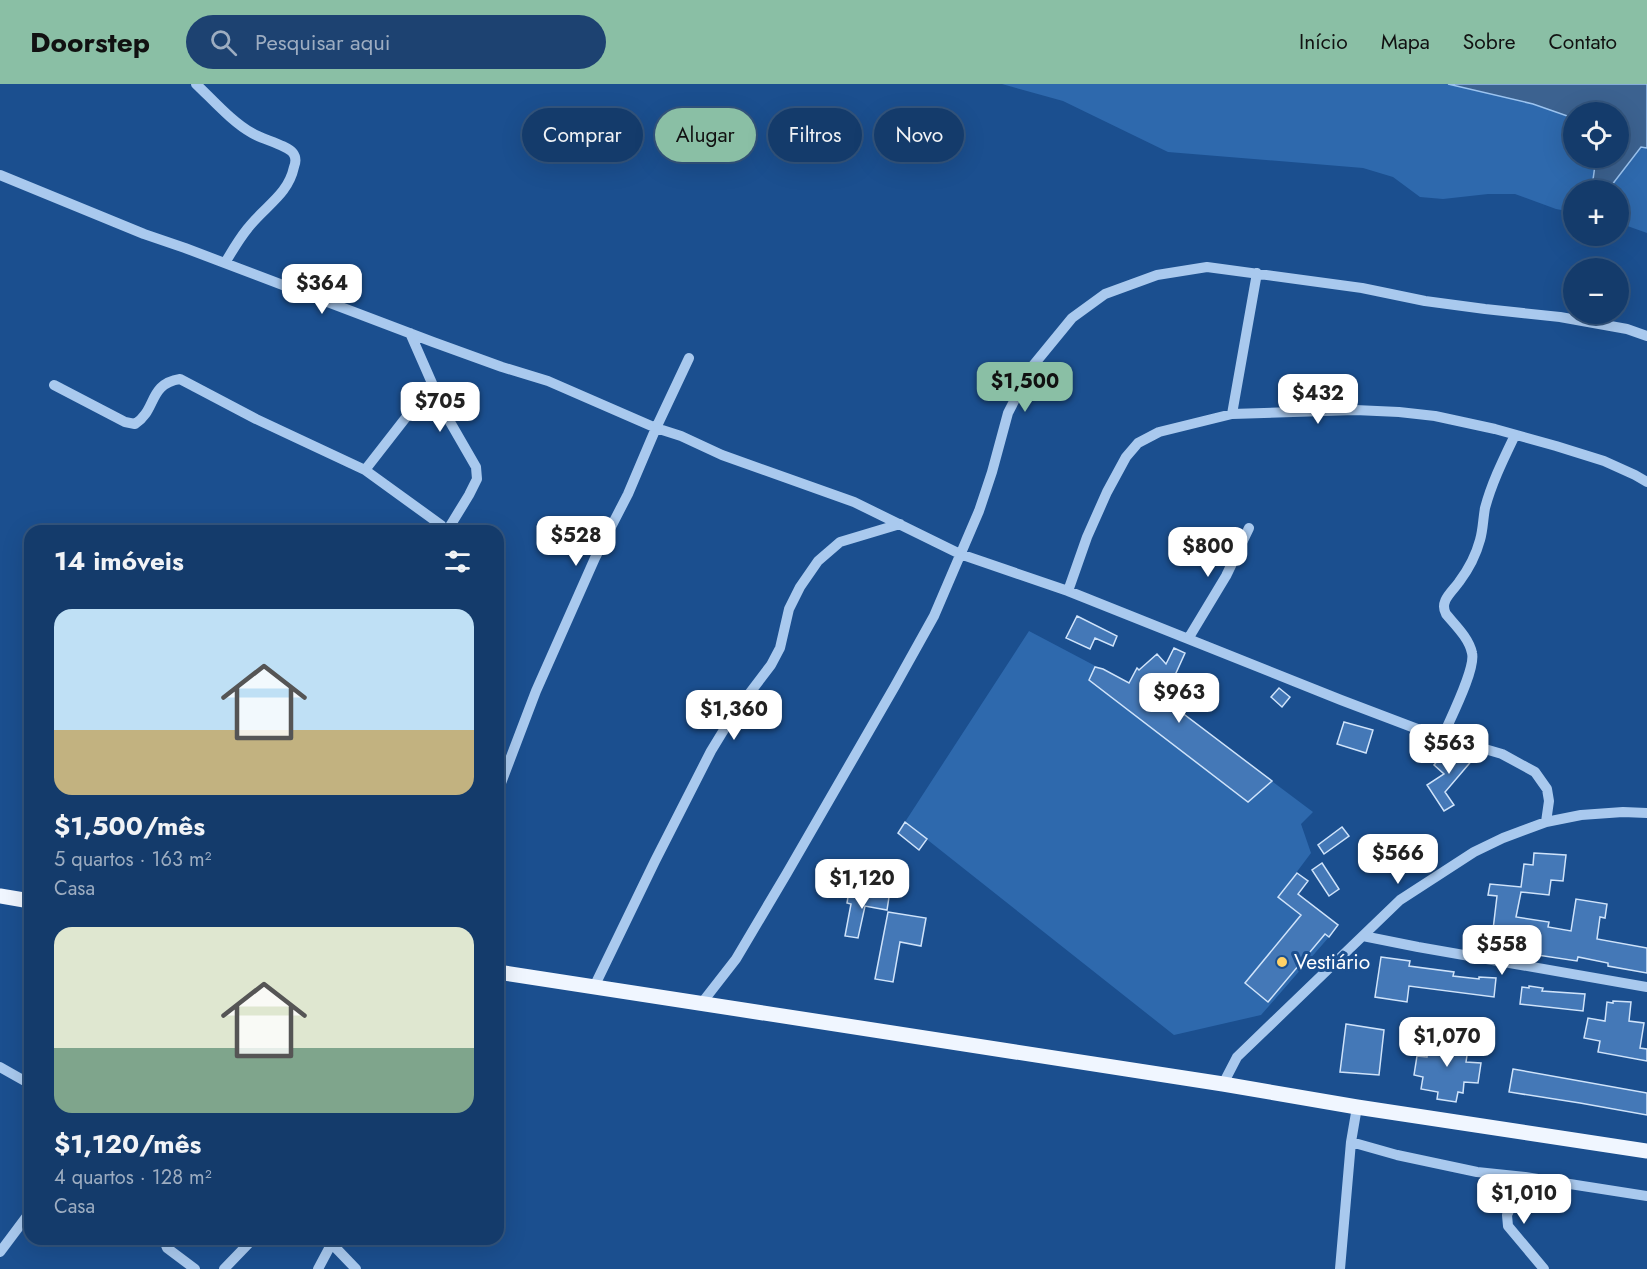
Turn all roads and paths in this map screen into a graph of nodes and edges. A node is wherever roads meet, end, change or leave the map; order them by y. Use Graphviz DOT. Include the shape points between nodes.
graph roads {
  1 [pos="196,84"];
  2 [pos="0,175"];
  3 [pos="225,263"];
  4 [pos="1257,273"];
  5 [pos="410,333"];
  6 [pos="1647,336"];
  7 [pos="689,358"];
  8 [pos="432,384"];
  9 [pos="54,385"];
  10 [pos="1232,414"];
  11 [pos="656,428"];
  12 [pos="1515,435"];
  13 [pos="364,470"];
  14 [pos="1647,482"];
  15 [pos="900,524"];
  16 [pos="441,525"];
  17 [pos="450,525"];
  18 [pos="1249,528"];
  19 [pos="960,554"];
  20 [pos="1068,591"];
  21 [pos="1188,639"];
  22 [pos="1443,736"];
  23 [pos="504,775"];
  24 [pos="1647,813"];
  25 [pos="1546,822"];
  26 [pos="0,896"];
  27 [pos="24,900"];
  28 [pos="1363,936"];
  29 [pos="504,973"];
  30 [pos="594,987"];
  31 [pos="1647,987"];
  32 [pos="701,1004"];
  33 [pos="0,1067"];
  34 [pos="24,1081"];
  35 [pos="1223,1084"];
  36 [pos="1357,1107"];
  37 [pos="1351,1142"];
  38 [pos="1647,1150"];
  39 [pos="1525,1177"];
  40 [pos="1647,1196"];
  41 [pos="24,1220"];
  42 [pos="166,1245"];
  43 [pos="248,1245"];
  44 [pos="331,1245"];
  45 [pos="336,1245"];
  46 [pos="0,1252"];
  47 [pos="231,1267"];
  48 [pos="195,1269"];
  49 [pos="318,1269"];
  50 [pos="356,1269"];
  51 [pos="1340,1269"];
  52 [pos="1544,1269"];
  1 -- 3 [label="street" via="248,131 288,149 296,161 282,193 247,228"];
  2 -- 3 [label="street"];
  3 -- 5 [label="street"];
  4 -- 6 [label="street" via="1425,301 1560,317"];
  4 -- 10 [label="street"];
  4 -- 19 [label="street" via="1207,267 1157,275 1105,294 1072,318 1031,368 1008,413 979,511"];
  5 -- 8 [label="street"];
  5 -- 11 [label="street" via="548,381"];
  7 -- 11 [label="street"];
  8 -- 13 [label="street"];
  8 -- 17 [label="street" via="476,466 477,479"];
  9 -- 13 [label="street" via="135,424 142,419 159,388 167,381 180,380"];
  10 -- 12 [label="street" via="1399,412 1435,416"];
  10 -- 20 [label="street" via="1159,432 1138,443 1107,492"];
  11 -- 15 [label="street" via="854,502"];
  11 -- 23 [label="street" via="536,691"];
  12 -- 14 [label="street" via="1604,461"];
  12 -- 22 [label="street" via="1497,472 1471,563 1444,603 1443,609 1473,653 1471,668"];
  13 -- 16 [label="street"];
  15 -- 19 [label="street"];
  15 -- 30 [label="street" via="840,542 818,561 800,587 789,609 780,648 711,751"];
  18 -- 21 [label="street"];
  19 -- 20 [label="street"];
  19 -- 32 [label="street" via="934,616 895,686 736,958"];
  20 -- 21 [label="street"];
  21 -- 22 [label="street"];
  22 -- 25 [label="street" via="1503,754 1535,772 1547,789"];
  24 -- 25 [label="street" via="1581,815"];
  25 -- 28 [label="street" via="1474,852 1400,900"];
  26 -- 27 [label="main road"];
  28 -- 31 [label="street"];
  28 -- 35 [label="street" via="1237,1057"];
  29 -- 30 [label="main road"];
  30 -- 32 [label="main road"];
  32 -- 35 [label="main road"];
  33 -- 34 [label="street"];
  35 -- 36 [label="main road"];
  36 -- 37 [label="street"];
  36 -- 38 [label="main road"];
  37 -- 39 [label="street" via="1477,1172"];
  37 -- 51 [label="street"];
  39 -- 40 [label="street"];
  39 -- 52 [label="street" via="1508,1215 1508,1226"];
  41 -- 46 [label="street"];
  42 -- 48 [label="street"];
  43 -- 47 [label="street"];
  44 -- 49 [label="street"];
  45 -- 50 [label="street"];
}
